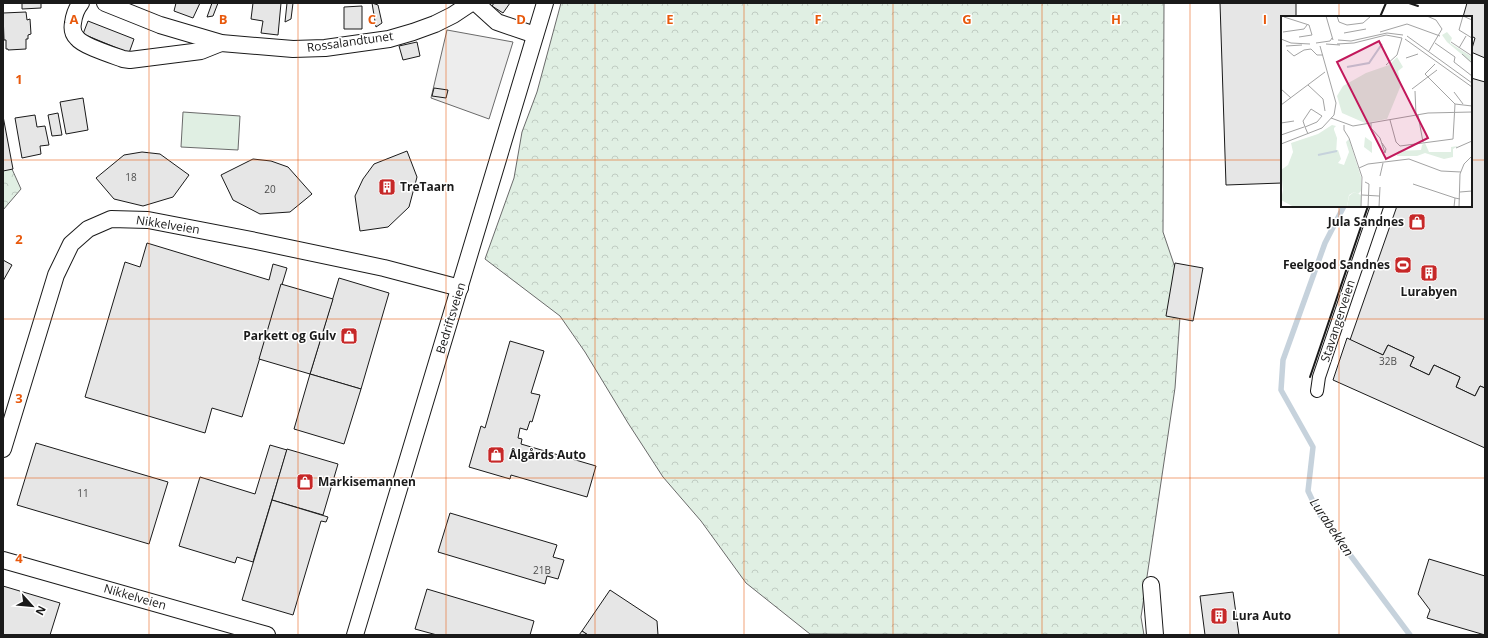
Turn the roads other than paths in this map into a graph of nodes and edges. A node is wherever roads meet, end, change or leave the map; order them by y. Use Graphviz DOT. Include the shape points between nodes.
graph roads {
  1 [pos="81,3"];
  2 [pos="104,3"];
  3 [pos="471,3"];
  4 [pos="476,3"];
  5 [pos="545,3"];
  6 [pos="535,35"];
  7 [pos="221,43"];
  8 [pos="1376,207"];
  9 [pos="460,288"];
  10 [pos="1317,391"];
  11 [pos="3,449"];
  12 [pos="3,560"];
  13 [pos="1151,585"];
  14 [pos="357,634"];
  15 [pos="267,635"];
  16 [pos="1155,635"];
  1 -- 7 [label="street, Rossalandtunet" via="76,8 74,18 76,38 123,60 201,51"];
  2 -- 7 [label="street, Rossalandtunet"];
  3 -- 7 [label="street, Rossalandtunet" via="435,24 389,39 324,48 293,49"];
  4 -- 6 [label="street" via="497,22"];
  5 -- 6 [label="street, Bedriftsveien"];
  6 -- 9 [label="street, Bedriftsveien"];
  8 -- 10 [label="street, Stavangerveien"];
  9 -- 11 [label="street, Nikkelveien" via="256,241 148,220 111,218 88,229 71,244 65,254 56,275"];
  9 -- 14 [label="street, Bedriftsveien"];
  12 -- 15 [label="street, Nikkelveien"];
  13 -- 16 [label="street"];
}
